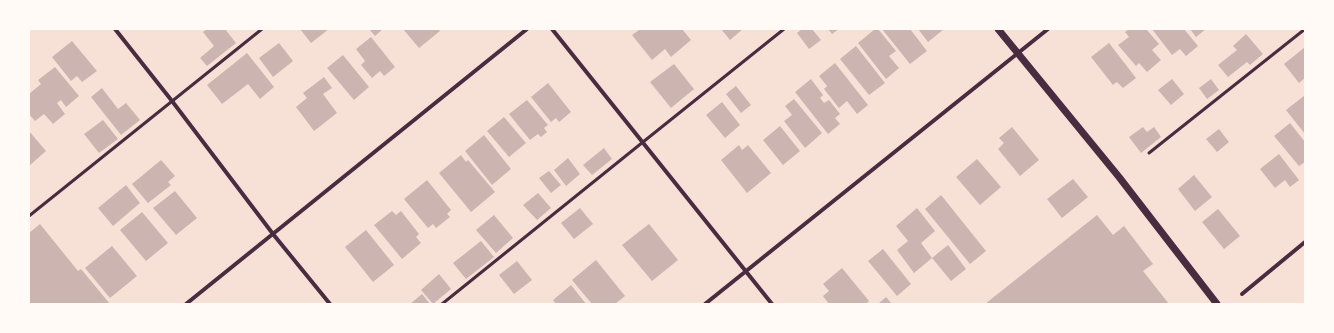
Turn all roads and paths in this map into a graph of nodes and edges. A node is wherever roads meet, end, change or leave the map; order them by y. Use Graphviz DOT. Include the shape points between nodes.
graph roads {
  1 [pos="114,29"];
  2 [pos="262,29"];
  3 [pos="527,29"];
  4 [pos="552,29"];
  5 [pos="784,29"];
  6 [pos="998,29"];
  7 [pos="1048,29"];
  8 [pos="1305,29"];
  9 [pos="1017,53"];
  10 [pos="172,101"];
  11 [pos="642,142"];
  12 [pos="1149,153"];
  13 [pos="29,216"];
  14 [pos="273,234"];
  15 [pos="1305,242"];
  16 [pos="746,271"];
  17 [pos="1242,294"];
  18 [pos="1216,303"];
  19 [pos="186,304"];
  20 [pos="330,304"];
  21 [pos="442,304"];
  22 [pos="705,304"];
  23 [pos="772,304"];
  1 -- 10 [label="street"];
  2 -- 10 [label="lane"];
  3 -- 14 [label="street"];
  4 -- 11 [label="street"];
  5 -- 11 [label="lane"];
  6 -- 9 [label="street"];
  7 -- 9 [label="street"];
  8 -- 12 [label="lane"];
  9 -- 16 [label="street"];
  9 -- 18 [label="street" via="1119,177"];
  10 -- 13 [label="lane"];
  10 -- 14 [label="street"];
  11 -- 16 [label="street"];
  11 -- 21 [label="lane"];
  14 -- 19 [label="street"];
  14 -- 20 [label="street"];
  15 -- 17 [label="street"];
  16 -- 22 [label="street"];
  16 -- 23 [label="street"];
}
